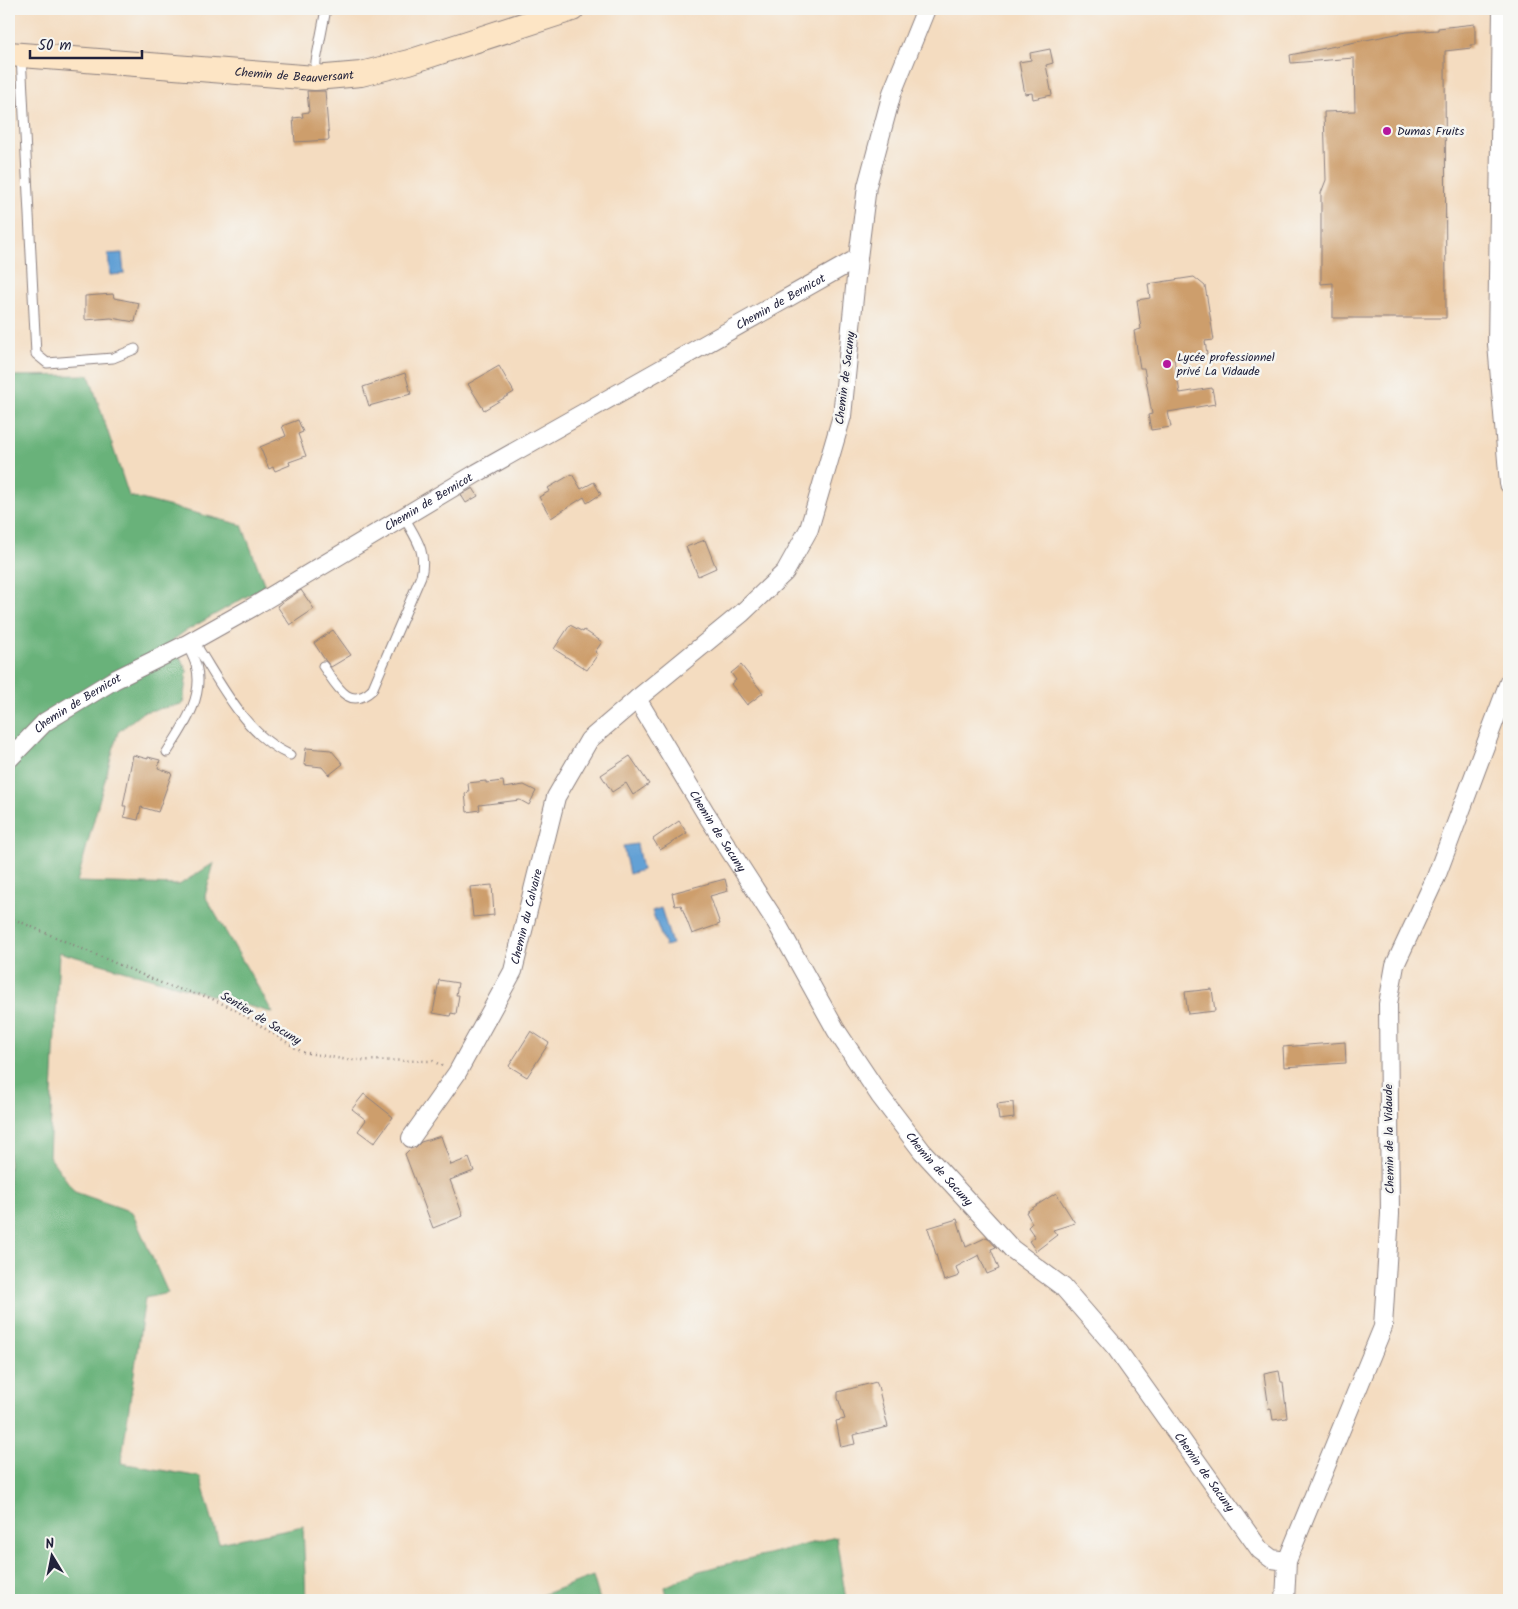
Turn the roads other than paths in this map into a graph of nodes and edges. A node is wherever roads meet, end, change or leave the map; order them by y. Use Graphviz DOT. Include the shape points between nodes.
graph roads {
  1 [pos="326,9"];
  2 [pos="572,9"];
  3 [pos="926,9"];
  4 [pos="1502,9"];
  5 [pos="15,54"];
  6 [pos="315,78"];
  7 [pos="858,258"];
  8 [pos="135,349"];
  9 [pos="1509,484"];
  10 [pos="404,517"];
  11 [pos="191,641"];
  12 [pos="323,666"];
  13 [pos="1509,682"];
  14 [pos="637,699"];
  15 [pos="166,752"];
  16 [pos="290,754"];
  17 [pos="9,759"];
  18 [pos="411,1138"];
  19 [pos="1287,1561"];
  20 [pos="1285,1600"];
  1 -- 6 [label="lane"];
  2 -- 6 [label="street, Chemin de Beauversant" via="409,62 361,74"];
  3 -- 7 [label="street, Chemin de Sacuny" via="892,93 867,186"];
  4 -- 9 [label="street" via="1497,344"];
  5 -- 6 [label="street, Chemin de Beauversant"];
  5 -- 8 [label="lane" via="36,354 47,363 113,358"];
  7 -- 10 [label="street, Chemin de Bernicot"];
  7 -- 14 [label="street, Chemin de Sacuny" via="842,416 809,529 785,572 742,613"];
  10 -- 11 [label="street, Chemin de Bernicot"];
  10 -- 12 [label="lane" via="420,546 424,564 372,690 356,699 347,697"];
  11 -- 15 [label="lane" via="198,682 190,714"];
  11 -- 16 [label="lane" via="240,712 265,740"];
  11 -- 17 [label="street, Chemin de Bernicot" via="114,680 45,722"];
  13 -- 19 [label="street, Chemin de la Vidaude" via="1436,877 1395,965 1388,1004 1390,1214 1383,1327"];
  14 -- 18 [label="street, Chemin du Calvaire" via="589,740 556,797 513,971 457,1073"];
  14 -- 19 [label="street, Chemin de Sacuny" via="776,922 836,1030 880,1096 922,1151 1012,1249 1063,1287 1116,1348 1260,1550 1272,1559"];
  19 -- 20 [label="street, Chemin de la Vidaude"];
}
